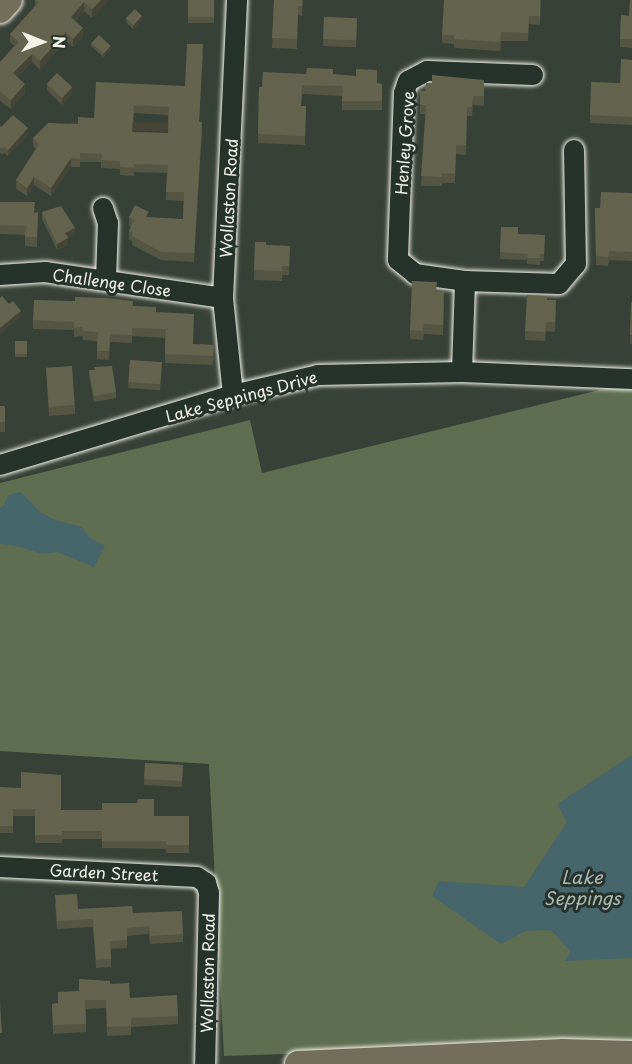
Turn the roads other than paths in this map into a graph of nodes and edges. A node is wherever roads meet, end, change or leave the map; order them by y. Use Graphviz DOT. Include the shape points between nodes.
graph roads {
  1 [pos="9,0"];
  2 [pos="237,0"];
  3 [pos="0,10"];
  4 [pos="533,75"];
  5 [pos="574,150"];
  6 [pos="103,208"];
  7 [pos="0,275"];
  8 [pos="106,280"];
  9 [pos="465,281"];
  10 [pos="224,298"];
  11 [pos="462,372"];
  12 [pos="632,379"];
  13 [pos="233,395"];
  14 [pos="0,465"];
  15 [pos="0,867"];
  16 [pos="206,883"];
  17 [pos="632,1054"];
  18 [pos="396,1061"];
  19 [pos="205,1064"];
  20 [pos="298,1064"];
  1 -- 3 [label="main road"];
  2 -- 10 [label="street, Wollaston Road"];
  4 -- 9 [label="street, Henley Grove" via="427,71 408,81 404,93 398,260 416,274"];
  5 -- 9 [label="street, Henley Grove" via="576,264 559,284"];
  6 -- 8 [label="street" via="109,240"];
  7 -- 8 [label="street, Challenge Close" via="45,272"];
  8 -- 10 [label="street, Challenge Close"];
  9 -- 11 [label="street"];
  10 -- 13 [label="street, Wollaston Road"];
  11 -- 12 [label="street, Lake Seppings Drive"];
  11 -- 13 [label="street, Lake Seppings Drive" via="318,375"];
  13 -- 14 [label="street, Lake Seppings Drive"];
  15 -- 16 [label="street, Garden Street" via="197,877"];
  16 -- 19 [label="street, Wollaston Road" via="209,893"];
  17 -- 18 [label="main road" via="563,1052"];
  18 -- 20 [label="main road"];
}
